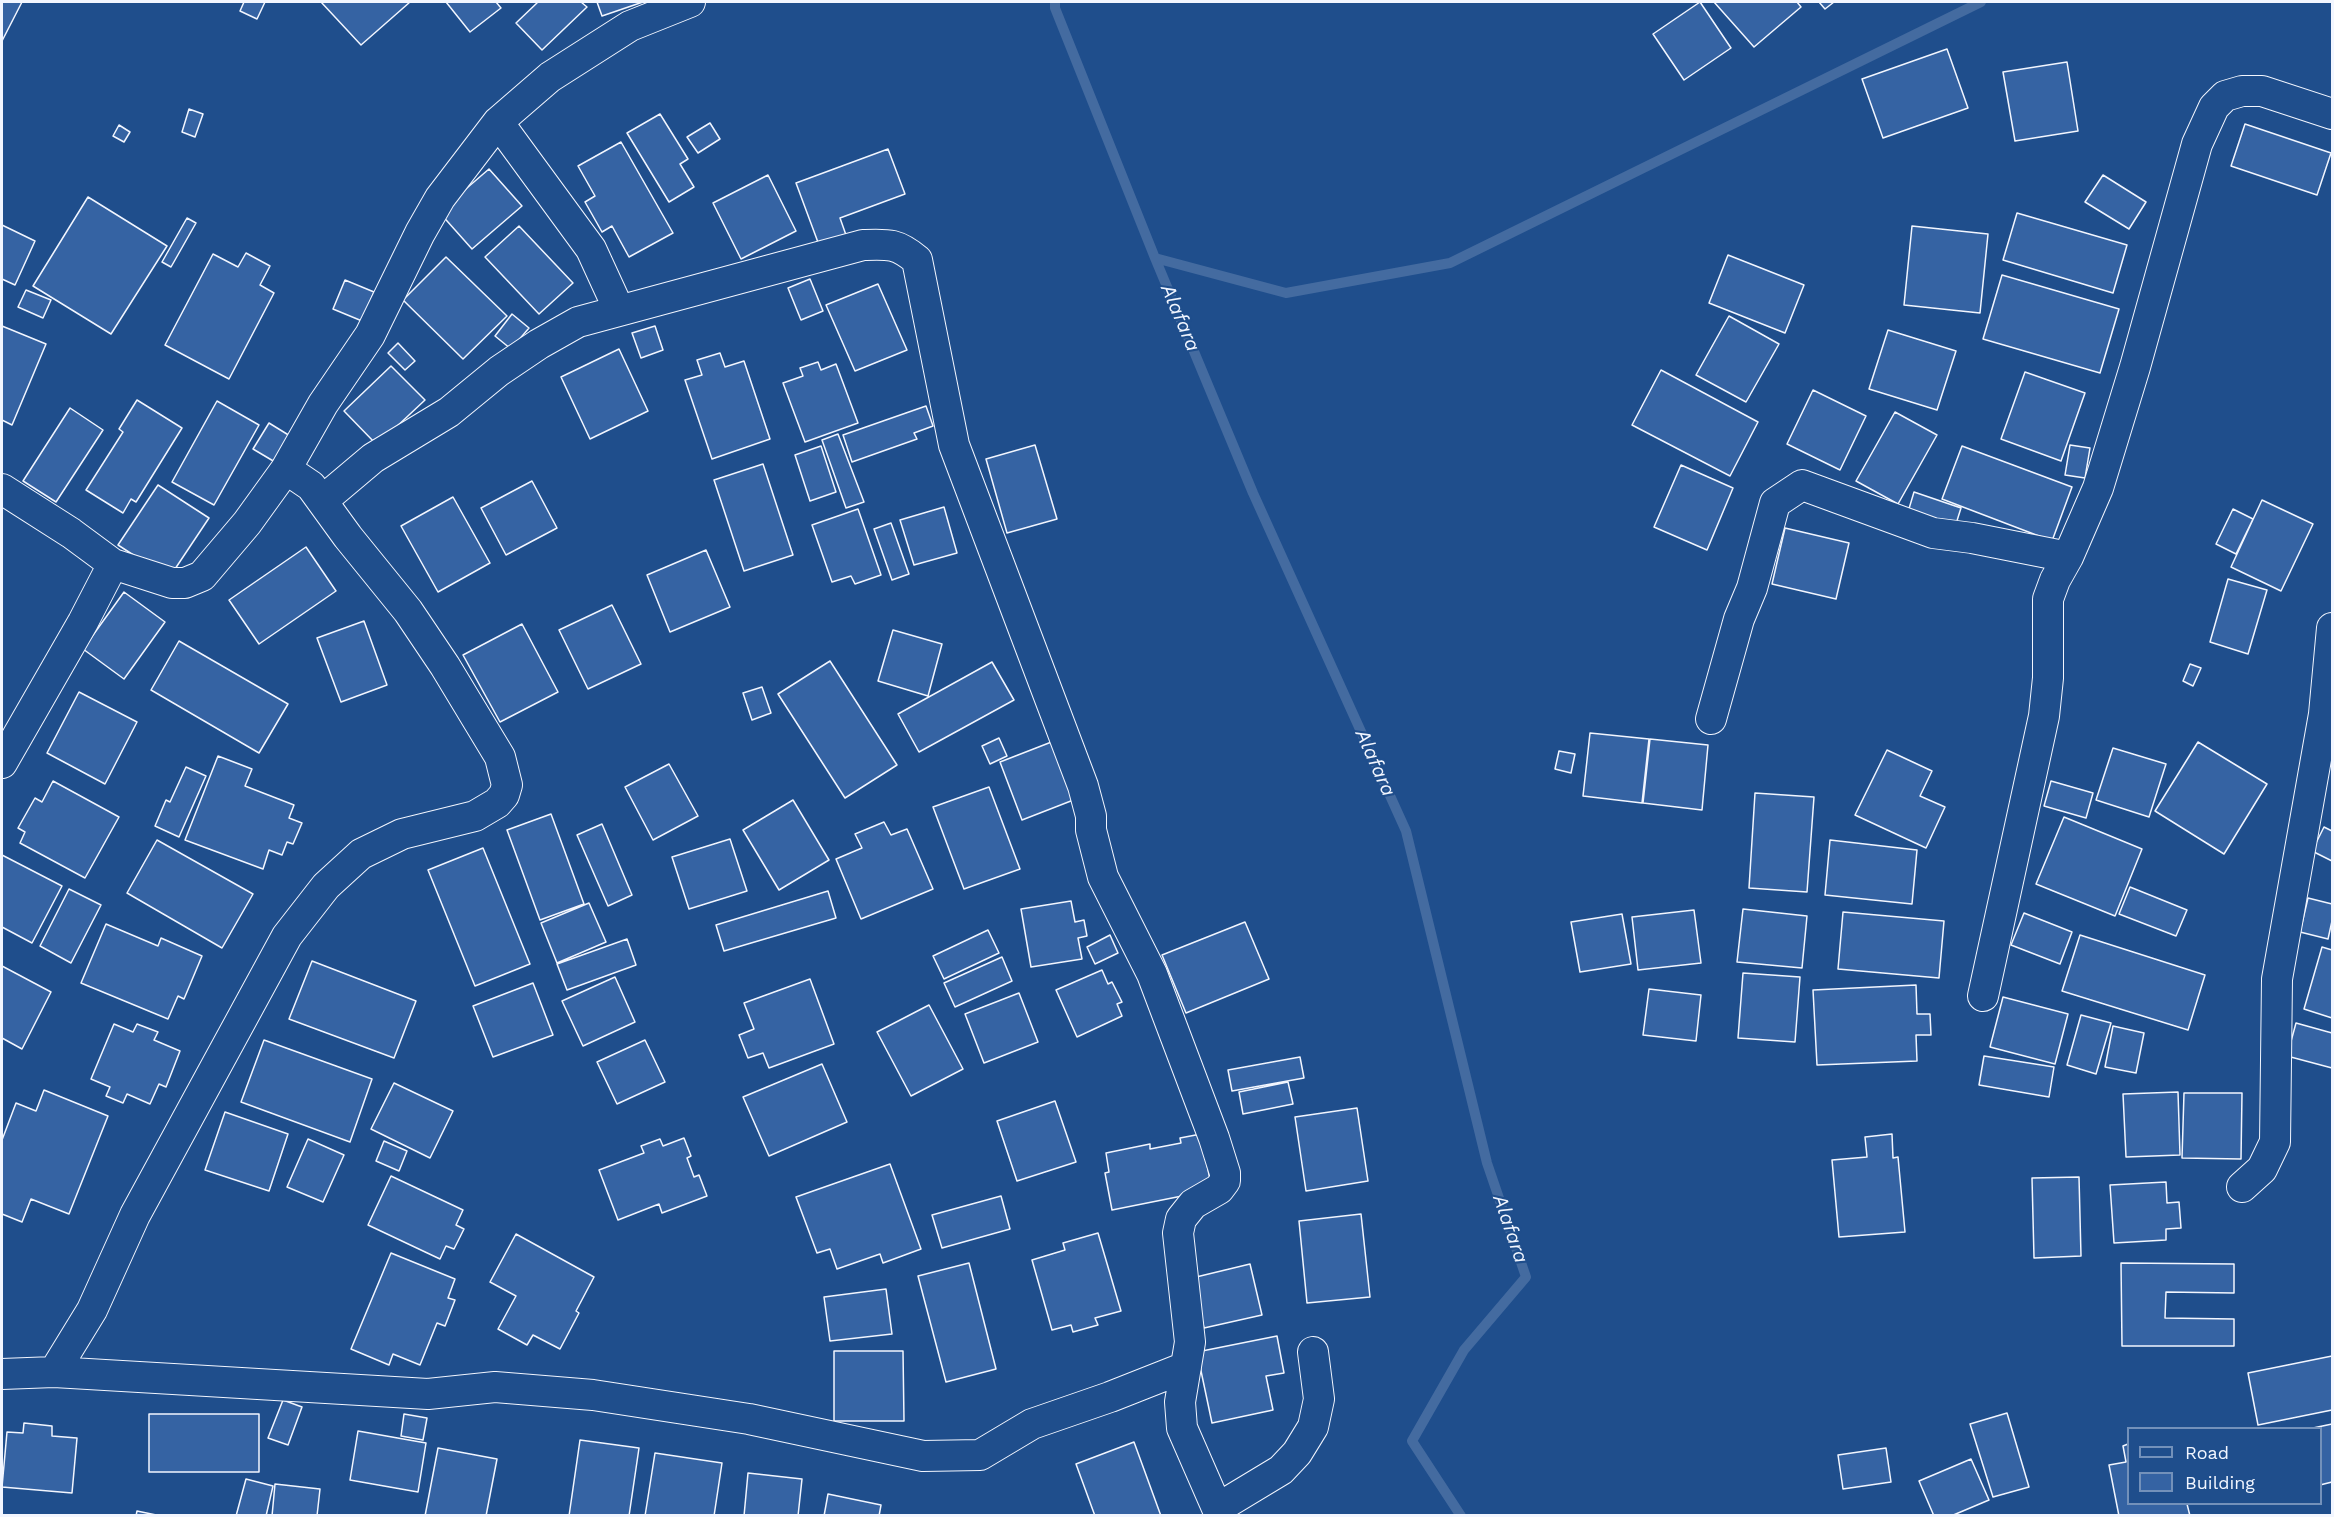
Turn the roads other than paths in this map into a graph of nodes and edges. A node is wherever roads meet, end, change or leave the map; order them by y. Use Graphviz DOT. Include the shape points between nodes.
graph roads {
  1 [pos="690,2"];
  2 [pos="2332,114"];
  3 [pos="498,122"];
  4 [pos="619,310"];
  5 [pos="286,469"];
  6 [pos="2,489"];
  7 [pos="322,501"];
  8 [pos="2068,557"];
  9 [pos="113,564"];
  10 [pos="2332,628"];
  11 [pos="1711,719"];
  12 [pos="2,763"];
  13 [pos="1983,996"];
  14 [pos="2242,1187"];
  15 [pos="1313,1352"];
  16 [pos="1186,1367"];
  17 [pos="54,1372"];
  18 [pos="2,1374"];
  19 [pos="1220,1515"];
  1 -- 3 [label="street" via="630,26 550,77"];
  2 -- 8 [label="street" via="2262,91 2225,96 2214,107 2197,144 2098,488"];
  3 -- 4 [label="street" via="591,249"];
  3 -- 5 [label="street" via="440,198 370,335 323,404"];
  4 -- 7 [label="street" via="578,322 539,344 449,412 373,458"];
  4 -- 16 [label="street" via="863,245 889,244 904,249 917,260 954,445 1083,786 1103,877 1152,974 1225,1173 1219,1189 1193,1204 1181,1219 1178,1233 1190,1342"];
  5 -- 7 [label="street" via="310,486"];
  5 -- 9 [label="street" via="202,576 172,584"];
  6 -- 9 [label="street"];
  7 -- 17 [label="street" via="408,611 445,666 500,757 507,785 504,795 475,816 402,834 361,854 326,886 286,936 135,1215 92,1310"];
  8 -- 11 [label="street" via="1933,533 1802,485 1775,503"];
  8 -- 13 [label="street" via="2048,599 2044,716"];
  9 -- 12 [label="street"];
  10 -- 14 [label="street" via="2324,714 2277,979 2275,1143 2262,1169"];
  15 -- 19 [label="street" via="1319,1399 1313,1427 1281,1470 1223,1505"];
  16 -- 17 [label="street" via="1032,1424 980,1455 923,1456 749,1419 593,1395 495,1387 428,1394"];
  16 -- 19 [label="street" via="1180,1402 1182,1428"];
  17 -- 18 [label="street"];
}
